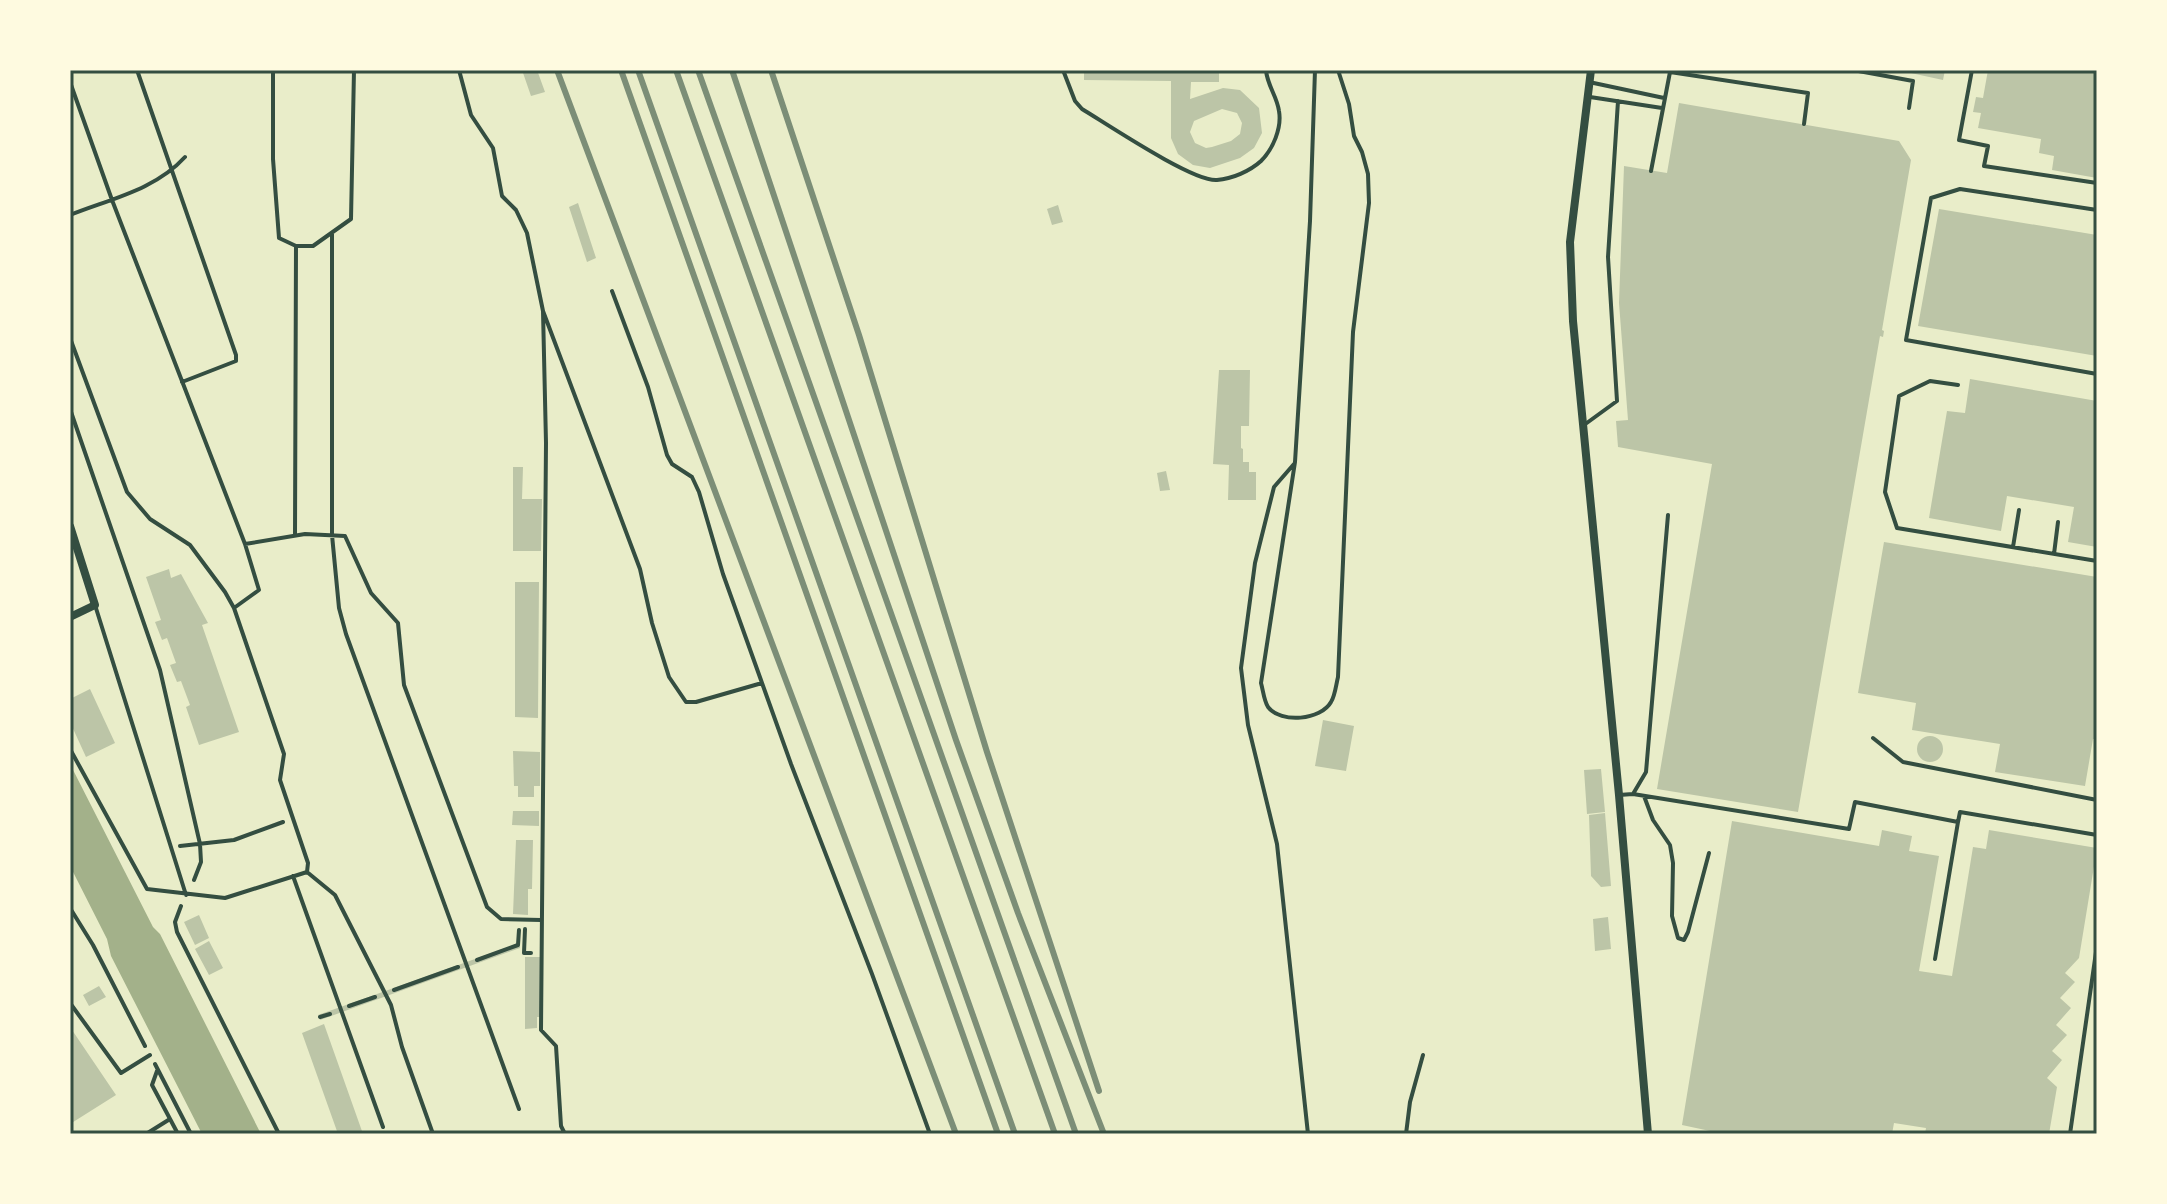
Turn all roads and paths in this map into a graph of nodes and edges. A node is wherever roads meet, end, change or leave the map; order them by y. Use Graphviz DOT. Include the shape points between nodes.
graph roads {
  1 [pos="137,70"];
  2 [pos="273,70"];
  3 [pos="354,70"];
  4 [pos="459,70"];
  5 [pos="1063,70"];
  6 [pos="1266,70"];
  7 [pos="1315,70"];
  8 [pos="1338,70"];
  9 [pos="1591,70"];
  10 [pos="1853,70"];
  11 [pos="1972,70"];
  12 [pos="70,82"];
  13 [pos="1589,82"];
  14 [pos="1587,97"];
  15 [pos="1664,98"];
  16 [pos="1618,101"];
  17 [pos="1662,108"];
  18 [pos="1909,108"];
  19 [pos="1804,124"];
  20 [pos="185,157"];
  21 [pos="172,171"];
  22 [pos="1651,171"];
  23 [pos="2097,183"];
  24 [pos="112,200"];
  25 [pos="2097,210"];
  26 [pos="70,215"];
  27 [pos="332,234"];
  28 [pos="296,246"];
  29 [pos="612,291"];
  30 [pos="543,311"];
  31 [pos="70,338"];
  32 [pos="2097,374"];
  33 [pos="182,382"];
  34 [pos="1958,385"];
  35 [pos="70,409"];
  36 [pos="1582,427"];
  37 [pos="1295,462"];
  38 [pos="2019,510"];
  39 [pos="1668,515"];
  40 [pos="2058,522"];
  41 [pos="70,526"];
  42 [pos="295,535"];
  43 [pos="332,535"];
  44 [pos="245,544"];
  45 [pos="2013,547"];
  46 [pos="2054,554"];
  47 [pos="2097,561"];
  48 [pos="95,605"];
  49 [pos="234,608"];
  50 [pos="70,617"];
  51 [pos="762,683"];
  52 [pos="1873,738"];
  53 [pos="70,749"];
  54 [pos="1633,794"];
  55 [pos="1619,795"];
  56 [pos="1644,796"];
  57 [pos="2097,800"];
  58 [pos="293,819"];
  59 [pos="1958,822"];
  60 [pos="2097,835"];
  61 [pos="200,844"];
  62 [pos="182,846"];
  63 [pos="1709,853"];
  64 [pos="307,872"];
  65 [pos="293,876"];
  66 [pos="186,895"];
  67 [pos="70,908"];
  68 [pos="542,920"];
  69 [pos="2097,945"];
  70 [pos="524,953"];
  71 [pos="1935,959"];
  72 [pos="476,961"];
  73 [pos="462,966"];
  74 [pos="391,991"];
  75 [pos="377,996"];
  76 [pos="70,1003"];
  77 [pos="349,1007"];
  78 [pos="334,1012"];
  79 [pos="320,1017"];
  80 [pos="150,1055"];
  81 [pos="1423,1055"];
  82 [pos="157,1069"];
  83 [pos="519,1109"];
  84 [pos="170,1119"];
  85 [pos="383,1127"];
  86 [pos="146,1134"];
  87 [pos="178,1134"];
  88 [pos="191,1134"];
  89 [pos="279,1134"];
  90 [pos="433,1134"];
  91 [pos="565,1134"];
  92 [pos="930,1134"];
  93 [pos="1308,1134"];
  94 [pos="1406,1134"];
  95 [pos="1648,1134"];
  96 [pos="2070,1134"];
  1 -- 21 [label="lane"];
  2 -- 28 [label="lane" via="279,238"];
  3 -- 27 [label="lane" via="351,219"];
  4 -- 30 [label="lane" via="471,115 493,148 502,196 527,233"];
  5 -- 6 [label="lane" via="1082,109 1190,173 1215,181 1254,167 1278,132 1279,111"];
  7 -- 37 [label="lane"];
  8 -- 37 [label="lane" via="1368,174 1369,203 1353,332 1338,677 1331,703 1318,715 1290,717 1275,714 1267,705 1261,683"];
  9 -- 13 [label="street"];
  10 -- 18 [label="lane" via="1913,81"];
  11 -- 23 [label="lane" via="1959,140 1988,146 1984,166"];
  12 -- 24 [label="lane"];
  13 -- 14 [label="street"];
  13 -- 15 [label="lane"];
  14 -- 16 [label="lane"];
  14 -- 36 [label="street" via="1570,242"];
  15 -- 17 [label="lane"];
  15 -- 19 [label="lane" via="1670,72 1808,93"];
  16 -- 17 [label="lane"];
  16 -- 36 [label="lane" via="1608,257 1617,401"];
  17 -- 22 [label="lane"];
  20 -- 21 [label="lane"];
  21 -- 24 [label="lane"];
  21 -- 33 [label="lane" via="236,355 236,361"];
  24 -- 26 [label="lane"];
  24 -- 33 [label="lane"];
  25 -- 32 [label="lane" via="1960,189 1931,198 1906,340"];
  27 -- 28 [label="lane" via="313,246"];
  27 -- 43 [label="lane"];
  28 -- 42 [label="lane"];
  29 -- 51 [label="lane" via="667,455 692,477 699,492"];
  30 -- 51 [label="lane" via="640,569 669,677 686,702"];
  30 -- 68 [label="lane"];
  31 -- 49 [label="lane" via="127,492 150,519 190,545"];
  33 -- 44 [label="lane"];
  34 -- 45 [label="lane" via="1930,381 1899,396 1885,492 1897,528"];
  35 -- 61 [label="path" via="160,670"];
  36 -- 55 [label="street"];
  37 -- 93 [label="lane" via="1274,487 1262,532 1241,668 1248,725 1277,844"];
  38 -- 45 [label="lane"];
  39 -- 54 [label="lane" via="1646,772"];
  40 -- 46 [label="lane"];
  41 -- 48 [label="street"];
  42 -- 43 [label="lane"];
  42 -- 44 [label="lane"];
  43 -- 68 [label="lane" via="345,536 371,593 398,623 404,685 487,907 501,919"];
  43 -- 83 [label="lane" via="346,634"];
  44 -- 49 [label="lane" via="259,590"];
  45 -- 46 [label="lane"];
  46 -- 47 [label="lane"];
  48 -- 50 [label="street"];
  48 -- 66 [label="lane"];
  49 -- 58 [label="lane" via="284,754 280,780"];
  51 -- 92 [label="lane"];
  52 -- 57 [label="lane" via="1903,762"];
  53 -- 66 [label="lane" via="147,889"];
  54 -- 55 [label="lane"];
  54 -- 56 [label="lane"];
  55 -- 95 [label="street"];
  56 -- 59 [label="lane" via="1849,829 1855,802"];
  56 -- 63 [label="lane" via="1670,845 1672,916 1678,938 1684,940"];
  58 -- 61 [label="path" via="234,840"];
  58 -- 64 [label="lane"];
  59 -- 60 [label="lane" via="1960,812"];
  59 -- 71 [label="lane"];
  61 -- 62 [label="path"];
  61 -- 66 [label="path" via="201,862"];
  64 -- 65 [label="lane"];
  64 -- 90 [label="lane" via="335,895 391,1005"];
  65 -- 66 [label="lane" via="225,898"];
  65 -- 85 [label="lane"];
  66 -- 89 [label="path" via="176,918 177,932"];
  67 -- 80 [label="path"];
  68 -- 91 [label="lane" via="541,1030 556,1046"];
  69 -- 96 [label="lane"];
  70 -- 72 [label="path" via="522,926 518,945"];
  73 -- 74 [label="path"];
  75 -- 77 [label="path"];
  76 -- 80 [label="lane" via="121,1073"];
  78 -- 79 [label="path"];
  80 -- 82 [label="path"];
  81 -- 94 [label="lane"];
  82 -- 84 [label="path" via="152,1085"];
  82 -- 88 [label="path"];
  84 -- 86 [label="path"];
  84 -- 87 [label="path"];
}
